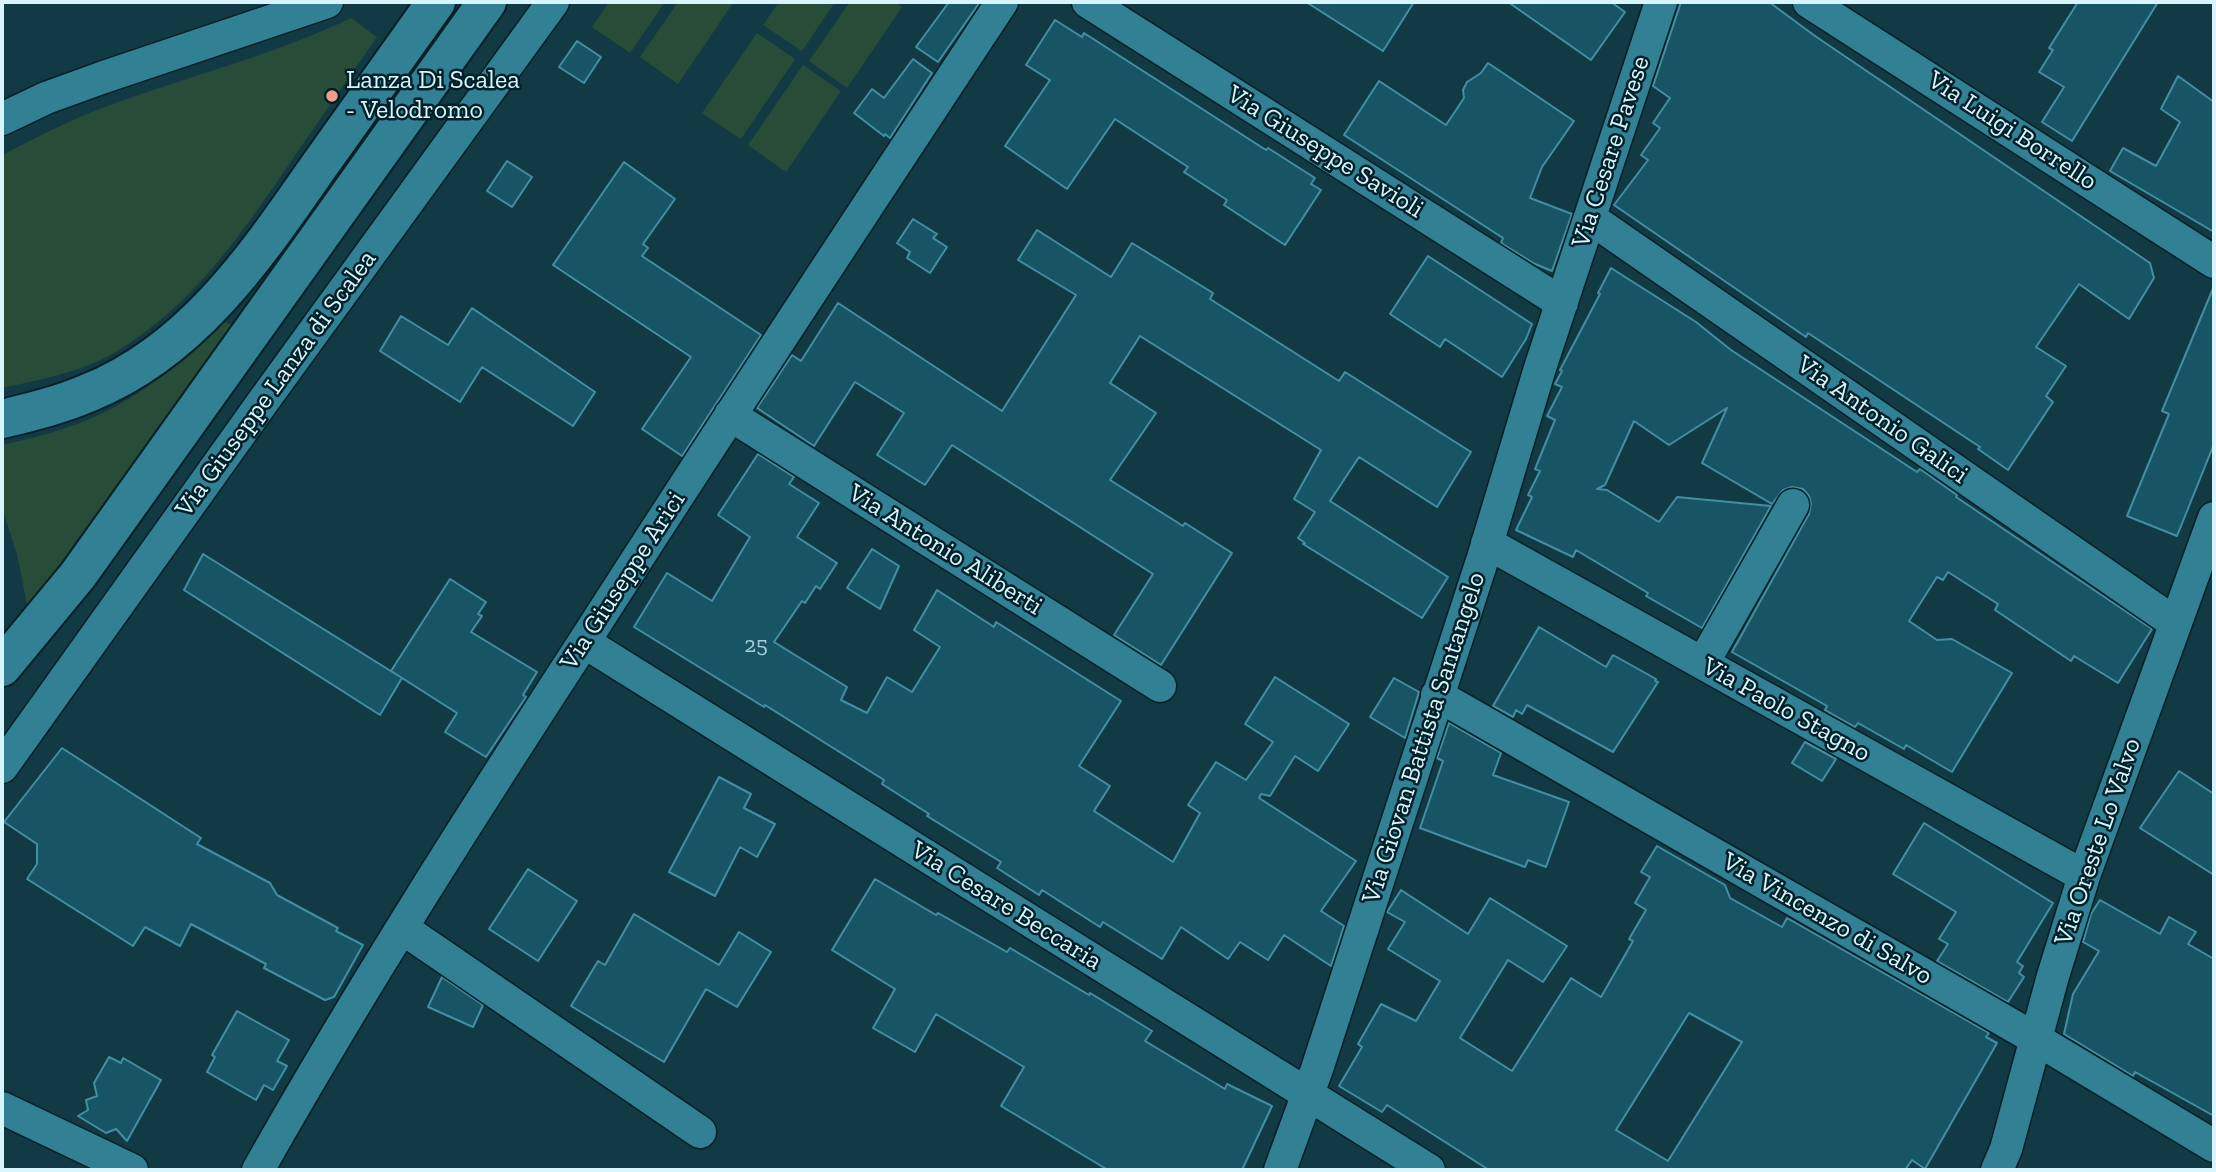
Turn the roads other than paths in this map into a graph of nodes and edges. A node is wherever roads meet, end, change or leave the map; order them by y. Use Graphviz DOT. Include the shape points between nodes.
graph roads {
  1 [pos="327,2"];
  2 [pos="436,2"];
  3 [pos="487,2"];
  4 [pos="553,2"];
  5 [pos="1002,2"];
  6 [pos="1088,2"];
  7 [pos="1661,2"];
  8 [pos="1809,2"];
  9 [pos="2,119"];
  10 [pos="1590,218"];
  11 [pos="2214,262"];
  12 [pos="1562,303"];
  13 [pos="730,415"];
  14 [pos="2,419"];
  15 [pos="1793,505"];
  16 [pos="2214,518"];
  17 [pos="1487,543"];
  18 [pos="2175,623"];
  19 [pos="584,642"];
  20 [pos="1703,663"];
  21 [pos="2,667"];
  22 [pos="1160,686"];
  23 [pos="1437,695"];
  24 [pos="2,767"];
  25 [pos="2084,876"];
  26 [pos="402,928"];
  27 [pos="2036,1039"];
  28 [pos="1307,1095"];
  29 [pos="2,1108"];
  30 [pos="700,1132"];
  31 [pos="2214,1146"];
  32 [pos="132,1170"];
  33 [pos="258,1170"];
  34 [pos="1280,1170"];
  35 [pos="1429,1170"];
  36 [pos="1997,1170"];
  1 -- 9 [label="street" via="104,77"];
  2 -- 14 [label="street" via="263,246 213,305 169,345 91,392"];
  3 -- 21 [label="street, Via Giuseppe Lanza di Scalea" via="78,575"];
  4 -- 24 [label="street, Via Giuseppe Lanza di Scalea"];
  5 -- 13 [label="street, Via Giuseppe Arici"];
  6 -- 12 [label="street, Via Giuseppe Savioli"];
  7 -- 10 [label="street, Via Cesare Pavese"];
  8 -- 11 [label="street, Via Luigi Borrello"];
  10 -- 12 [label="street, Via Cesare Pavese"];
  10 -- 18 [label="street, Via Antonio Galici"];
  12 -- 17 [label="street, Via Giovan Battista Santangelo"];
  13 -- 19 [label="street, Via Giuseppe Arici"];
  13 -- 22 [label="street, Via Antonio Aliberti"];
  15 -- 20 [label="street"];
  16 -- 18 [label="street, Via Oreste Lo Valvo"];
  17 -- 20 [label="street, Via Paolo Stagno"];
  17 -- 23 [label="street, Via Giovan Battista Santangelo"];
  18 -- 25 [label="street, Via Oreste Lo Valvo"];
  19 -- 26 [label="street, Via Giuseppe Arici"];
  19 -- 28 [label="street, Via Cesare Beccaria"];
  20 -- 25 [label="street, Via Paolo Stagno"];
  23 -- 27 [label="street, Via Vincenzo di Salvo"];
  23 -- 28 [label="street, Via Giovan Battista Santangelo"];
  25 -- 27 [label="street, Via Oreste Lo Valvo"];
  26 -- 30 [label="street"];
  26 -- 33 [label="street, Via Giuseppe Arici"];
  27 -- 31 [label="street, Via Vincenzo di Salvo"];
  27 -- 36 [label="street, Via Oreste Lo Valvo"];
  28 -- 34 [label="street, Via Giovan Battista Santangelo"];
  28 -- 35 [label="street, Via Cesare Beccaria"];
  29 -- 32 [label="street"];
}
